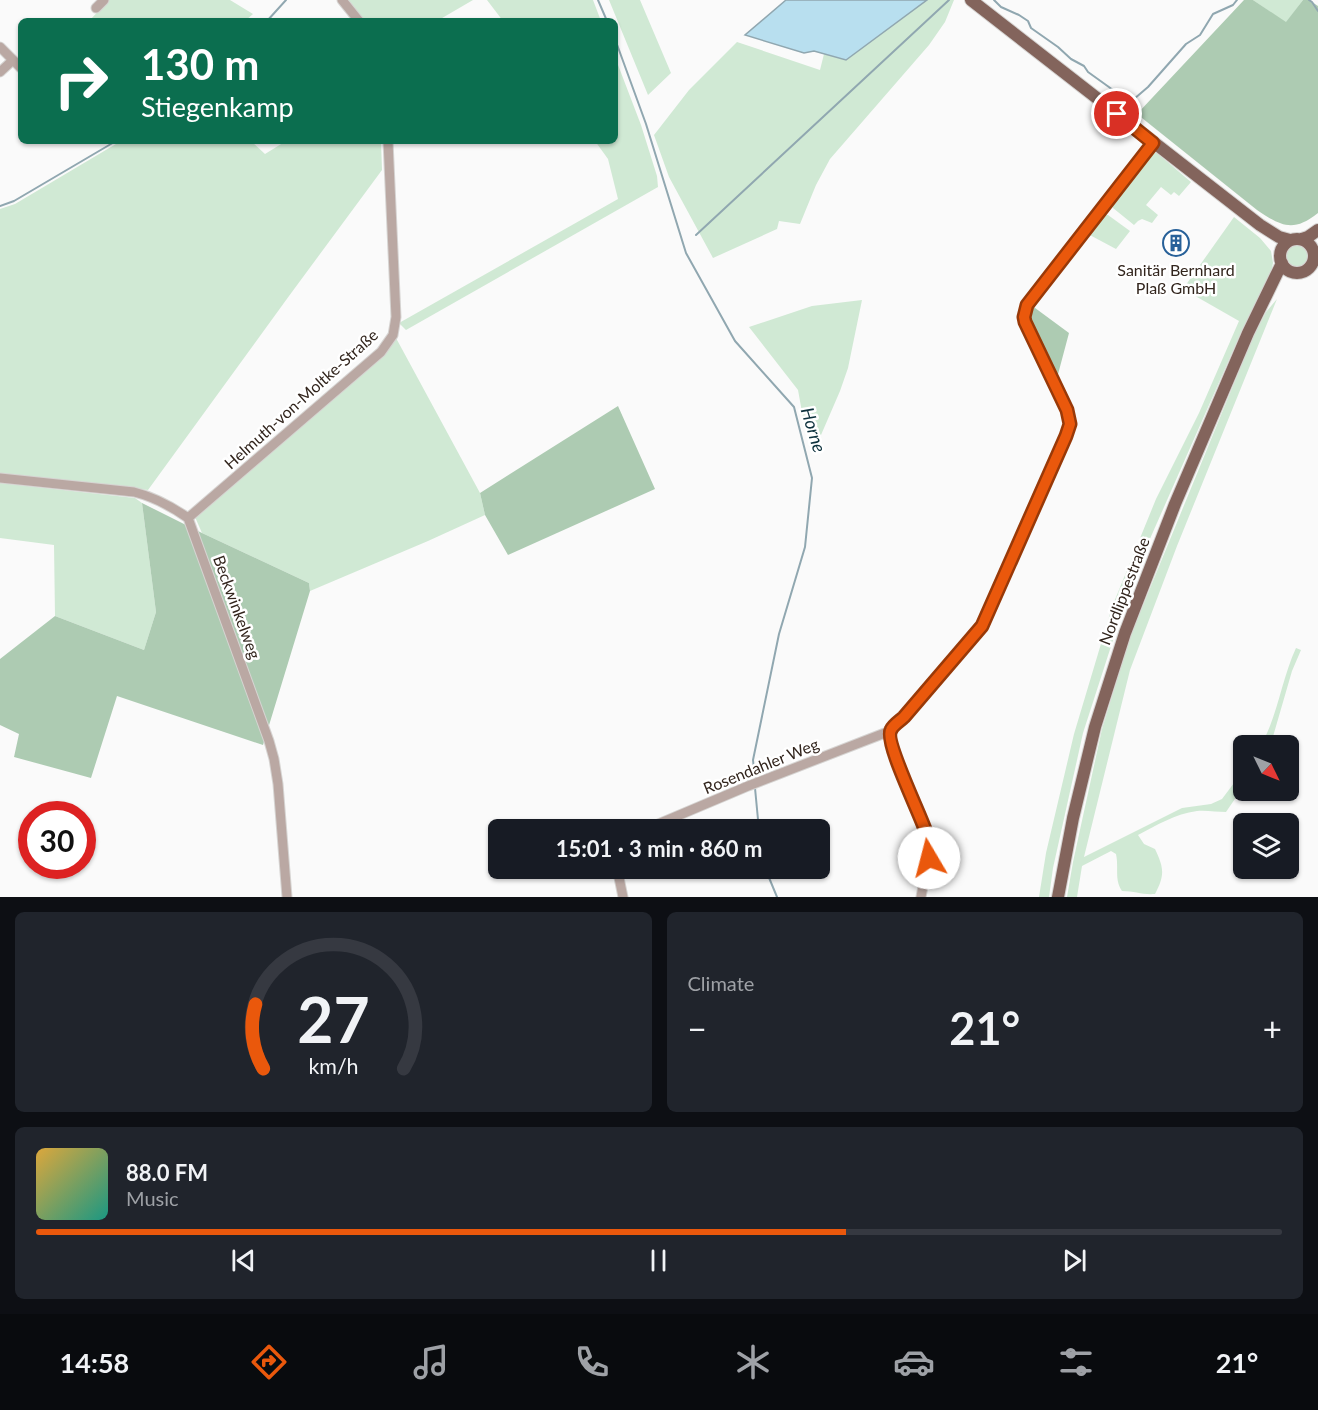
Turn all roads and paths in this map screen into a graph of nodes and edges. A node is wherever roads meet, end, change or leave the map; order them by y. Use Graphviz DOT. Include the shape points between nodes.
graph roads {
  1 [pos="104,0"];
  2 [pos="342,0"];
  3 [pos="971,0"];
  4 [pos="96,8"];
  5 [pos="357,18"];
  6 [pos="0,47"];
  7 [pos="12,60"];
  8 [pos="18,65"];
  9 [pos="0,72"];
  10 [pos="1153,143"];
  11 [pos="388,144"];
  12 [pos="1260,225"];
  13 [pos="1318,230"];
  14 [pos="1296,240"];
  15 [pos="1316,254"];
  16 [pos="1282,258"];
  17 [pos="1299,271"];
  18 [pos="1318,276"];
  19 [pos="1260,310"];
  20 [pos="0,478"];
  21 [pos="188,518"];
  22 [pos="890,731"];
  23 [pos="670,819"];
  24 [pos="619,879"];
  25 [pos="287,897"];
  26 [pos="623,897"];
  27 [pos="921,897"];
  28 [pos="1058,897"];
  1 -- 4 [label="street"];
  2 -- 5 [label="street"];
  3 -- 10 [label="main road"];
  6 -- 7 [label="street"];
  7 -- 8 [label="street"];
  7 -- 9 [label="street"];
  10 -- 12 [label="main road"];
  10 -- 22 [label="street" via="1027,305 1025,322 1067,410 1069,429 982,626"];
  11 -- 21 [label="street, Helmuth-von-Moltke-Straße" via="396,317 393,335 381,352"];
  12 -- 14 [label="main road" via="1279,237"];
  12 -- 16 [label="main road"];
  13 -- 14 [label="main road"];
  14 -- 15 [label="main road" via="1309,244"];
  14 -- 16 [label="main road" via="1284,245"];
  15 -- 17 [label="main road" via="1312,264"];
  16 -- 17 [label="main road" via="1288,270"];
  16 -- 19 [label="main road, Nordlippestraße"];
  17 -- 18 [label="main road"];
  17 -- 19 [label="main road, Nordlippestraße" via="1283,280"];
  19 -- 28 [label="main road, Nordlippestraße" via="1175,504 1125,633 1095,728"];
  20 -- 21 [label="street" via="134,492 158,500"];
  21 -- 25 [label="street, Beckwinkelweg" via="274,759"];
  22 -- 23 [label="street, Rosendahler Weg"];
  22 -- 27 [label="street" via="893,752 928,842 929,858"];
  24 -- 26 [label="street"];
}
